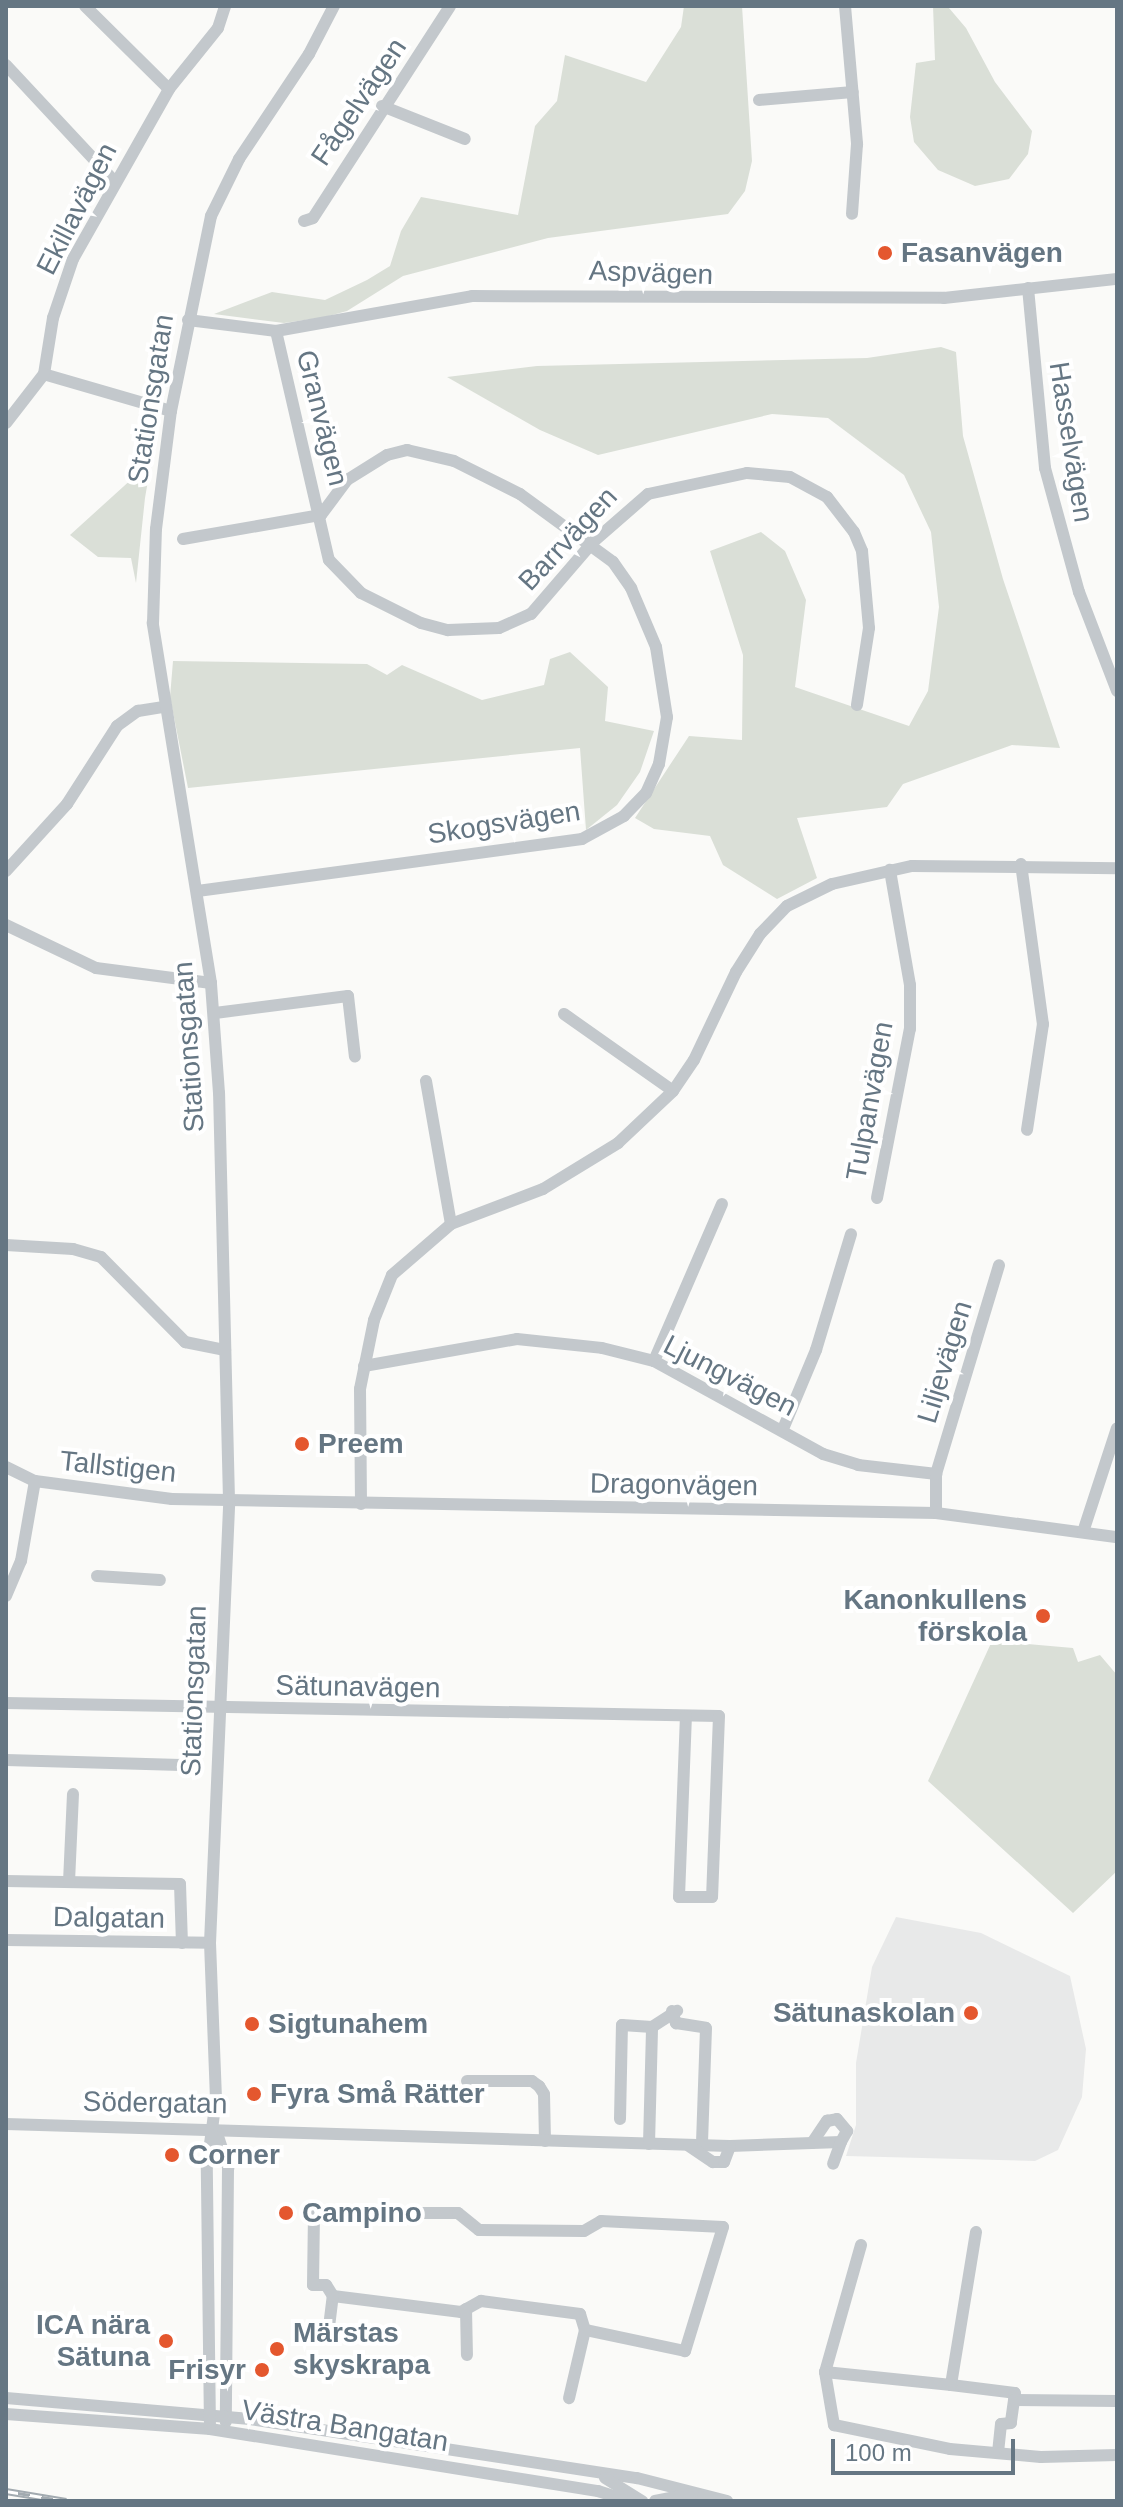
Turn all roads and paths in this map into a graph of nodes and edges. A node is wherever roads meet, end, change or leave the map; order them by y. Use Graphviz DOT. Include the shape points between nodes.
graph roads {
  1 [pos="85,6"];
  2 [pos="225,6"];
  3 [pos="334,6"];
  4 [pos="450,6"];
  5 [pos="845,6"];
  6 [pos="6,65"];
  7 [pos="169,89"];
  8 [pos="853,92"];
  9 [pos="759,100"];
  10 [pos="382,106"];
  11 [pos="465,139"];
  12 [pos="114,181"];
  13 [pos="852,214"];
  14 [pos="304,221"];
  15 [pos="1117,279"];
  16 [pos="1028,288"];
  17 [pos="188,320"];
  18 [pos="276,331"];
  19 [pos="44,374"];
  20 [pos="171,411"];
  21 [pos="6,423"];
  22 [pos="321,515"];
  23 [pos="183,539"];
  24 [pos="593,542"];
  25 [pos="1117,691"];
  26 [pos="857,705"];
  27 [pos="164,707"];
  28 [pos="1021,864"];
  29 [pos="1117,868"];
  30 [pos="890,870"];
  31 [pos="6,871"];
  32 [pos="198,891"];
  33 [pos="6,925"];
  34 [pos="211,983"];
  35 [pos="215,1013"];
  36 [pos="564,1014"];
  37 [pos="355,1057"];
  38 [pos="426,1081"];
  39 [pos="673,1091"];
  40 [pos="1027,1130"];
  41 [pos="877,1198"];
  42 [pos="722,1204"];
  43 [pos="451,1224"];
  44 [pos="851,1234"];
  45 [pos="6,1245"];
  46 [pos="999,1265"];
  47 [pos="225,1350"];
  48 [pos="654,1361"];
  49 [pos="364,1366"];
  50 [pos="1117,1428"];
  51 [pos="783,1429"];
  52 [pos="6,1467"];
  53 [pos="936,1474"];
  54 [pos="35,1481"];
  55 [pos="229,1500"];
  56 [pos="361,1504"];
  57 [pos="936,1513"];
  58 [pos="1083,1532"];
  59 [pos="1117,1537"];
  60 [pos="97,1576"];
  61 [pos="160,1580"];
  62 [pos="6,1596"];
  63 [pos="6,1703"];
  64 [pos="218,1705"];
  65 [pos="686,1716"];
  66 [pos="6,1760"];
  67 [pos="181,1765"];
  68 [pos="73,1794"];
  69 [pos="6,1881"];
  70 [pos="69,1882"];
  71 [pos="6,1940"];
  72 [pos="182,1943"];
  73 [pos="210,1943"];
  74 [pos="652,2027"];
  75 [pos="467,2081"];
  76 [pos="620,2119"];
  77 [pos="6,2124"];
  78 [pos="215,2127"];
  79 [pos="545,2141"];
  80 [pos="841,2142"];
  81 [pos="812,2143"];
  82 [pos="649,2144"];
  83 [pos="687,2144"];
  84 [pos="702,2145"];
  85 [pos="730,2146"];
  86 [pos="833,2164"];
  87 [pos="976,2232"];
  88 [pos="861,2245"];
  89 [pos="333,2296"];
  90 [pos="466,2309"];
  91 [pos="585,2330"];
  92 [pos="328,2335"];
  93 [pos="467,2355"];
  94 [pos="825,2372"];
  95 [pos="951,2385"];
  96 [pos="6,2398"];
  97 [pos="569,2398"];
  98 [pos="1014,2400"];
  99 [pos="1117,2401"];
  100 [pos="6,2414"];
  101 [pos="208,2414"];
  102 [pos="226,2416"];
  103 [pos="210,2429"];
  104 [pos="225,2432"];
  105 [pos="998,2453"];
  106 [pos="1117,2455"];
  107 [pos="591,2473"];
  108 [pos="699,2493"];
  109 [pos="626,2501"];
  110 [pos="642,2501"];
  111 [pos="655,2501"];
  112 [pos="727,2501"];
  1 -- 7 [label="street"];
  2 -- 7 [label="street, Ekillavägen" via="218,28"];
  3 -- 17 [label="street, Stationsgatan" via="219,196"];
  4 -- 10 [label="street, Fågelvägen" via="445,21"];
  5 -- 8 [label="street"];
  6 -- 12 [label="street"];
  7 -- 12 [label="street, Ekillavägen"];
  8 -- 9 [label="street"];
  8 -- 13 [label="street" via="857,144"];
  10 -- 11 [label="street"];
  10 -- 14 [label="street, Fågelvägen" via="313,218"];
  12 -- 19 [label="street, Ekillavägen" via="73,259 53,318"];
  15 -- 16 [label="street, Aspvägen"];
  16 -- 18 [label="street, Aspvägen" via="944,298 472,296"];
  16 -- 25 [label="street, Hasselvägen" via="1045,468 1079,592"];
  17 -- 18 [label="street, Aspvägen"];
  17 -- 20 [label="street, Stationsgatan"];
  18 -- 22 [label="street, Granvägen"];
  19 -- 20 [label="street"];
  19 -- 21 [label="street" via="40,386"];
  20 -- 27 [label="street, Stationsgatan" via="154,564 153,623"];
  22 -- 23 [label="street"];
  22 -- 24 [label="street, Skogsvägen" via="347,480 371,463 407,450 454,461 520,494"];
  22 -- 24 [label="street, Barrvägen" via="329,560 342,579 383,606 448,630 499,628 531,614"];
  24 -- 26 [label="street, Barrvägen" via="636,501 669,485 747,473 807,484 842,513 862,551 869,628"];
  24 -- 32 [label="street, Skogsvägen" via="631,588 656,647 665,690 667,717 656,771 646,793 624,816 582,839"];
  27 -- 31 [label="street" via="138,711 117,726 67,804"];
  27 -- 32 [label="street, Stationsgatan"];
  28 -- 29 [label="street"];
  28 -- 30 [label="street"];
  28 -- 40 [label="street" via="1043,1024"];
  30 -- 39 [label="street" via="832,884 787,906 760,934 736,972 694,1060"];
  30 -- 41 [label="street, Tulpanvägen" via="910,985 910,1029"];
  32 -- 34 [label="street, Stationsgatan"];
  33 -- 34 [label="street" via="96,968"];
  34 -- 35 [label="street, Stationsgatan"];
  35 -- 37 [label="street" via="348,996"];
  35 -- 47 [label="street, Stationsgatan"];
  36 -- 39 [label="street"];
  38 -- 43 [label="street"];
  39 -- 43 [label="street" via="618,1143 580,1170"];
  42 -- 48 [label="street"];
  43 -- 49 [label="street" via="392,1275"];
  44 -- 51 [label="street" via="816,1350"];
  45 -- 47 [label="street" via="73,1249 101,1257 185,1342"];
  46 -- 53 [label="street, Liljevägen"];
  47 -- 55 [label="street, Stationsgatan"];
  48 -- 49 [label="street, Ljungvägen" via="578,1344 517,1339"];
  48 -- 51 [label="street, Ljungvägen"];
  49 -- 56 [label="street" via="358,1413"];
  50 -- 58 [label="street"];
  51 -- 53 [label="street, Ljungvägen" via="823,1454 858,1465"];
  52 -- 54 [label="street, Tallstigen"];
  53 -- 57 [label="street"];
  54 -- 55 [label="street, Tallstigen" via="172,1499"];
  54 -- 62 [label="street" via="21,1561"];
  55 -- 56 [label="street, Dragonvägen"];
  55 -- 64 [label="street, Stationsgatan"];
  56 -- 57 [label="street, Dragonvägen"];
  57 -- 58 [label="street, Dragonvägen"];
  58 -- 59 [label="street, Dragonvägen"];
  60 -- 61 [label="street"];
  63 -- 64 [label="street, Sätunavägen"];
  64 -- 65 [label="street, Sätunavägen"];
  64 -- 73 [label="street, Stationsgatan"];
  65 -- 65 [label="street, Sätunavägen" via="719,1716 712,1897 679,1897"];
  66 -- 67 [label="street"];
  68 -- 70 [label="street"];
  69 -- 70 [label="street"];
  70 -- 72 [label="street" via="180,1884"];
  71 -- 72 [label="street, Dalgatan"];
  72 -- 73 [label="street, Dalgatan"];
  73 -- 78 [label="street, Stationsgatan"];
  74 -- 76 [label="street" via="622,2025"];
  74 -- 82 [label="street"];
  74 -- 84 [label="street" via="676,2011 676,2023 706,2028"];
  75 -- 79 [label="street" via="532,2081 539,2086 544,2094"];
  77 -- 78 [label="street, Södergatan"];
  78 -- 79 [label="street, Södergatan"];
  78 -- 101 [label="street, Stationsgatan" via="207,2166"];
  78 -- 102 [label="street, Stationsgatan" via="228,2168"];
  79 -- 82 [label="street, Södergatan"];
  80 -- 81 [label="street, Södergatan"];
  80 -- 81 [label="street" via="847,2131 837,2119 827,2121"];
  80 -- 86 [label="street"];
  81 -- 85 [label="street, Södergatan"];
  82 -- 83 [label="street, Södergatan"];
  83 -- 84 [label="street, Södergatan"];
  83 -- 85 [label="street, Södergatan" via="713,2162 724,2162"];
  84 -- 85 [label="street, Södergatan"];
  87 -- 95 [label="street"];
  88 -- 94 [label="street"];
  89 -- 90 [label="street"];
  89 -- 91 [label="street" via="326,2285 313,2285 314,2213 458,2213 479,2230 584,2231 601,2221 723,2227 685,2351"];
  89 -- 92 [label="street"];
  90 -- 91 [label="street" via="481,2301 580,2314"];
  90 -- 93 [label="street"];
  91 -- 97 [label="street"];
  94 -- 95 [label="street"];
  94 -- 105 [label="street" via="834,2425 950,2449"];
  95 -- 98 [label="street" via="1015,2393"];
  96 -- 101 [label="street, Västra Bangatan"];
  98 -- 99 [label="street"];
  98 -- 105 [label="street" via="1011,2423 1001,2424"];
  100 -- 103 [label="street, Västra Bangatan"];
  101 -- 102 [label="street, Västra Bangatan"];
  101 -- 103 [label="street, Stationsgatan"];
  102 -- 104 [label="street, Stationsgatan"];
  102 -- 107 [label="street, Västra Bangatan"];
  103 -- 104 [label="street, Västra Bangatan"];
  104 -- 109 [label="street, Västra Bangatan" via="598,2491"];
  105 -- 106 [label="street"];
  107 -- 108 [label="street, Västra Bangatan" via="674,2484"];
  107 -- 110 [label="street, Västra Bangatan"];
  108 -- 111 [label="street, Västra Bangatan"];
  108 -- 112 [label="street, Västra Bangatan"];
}
